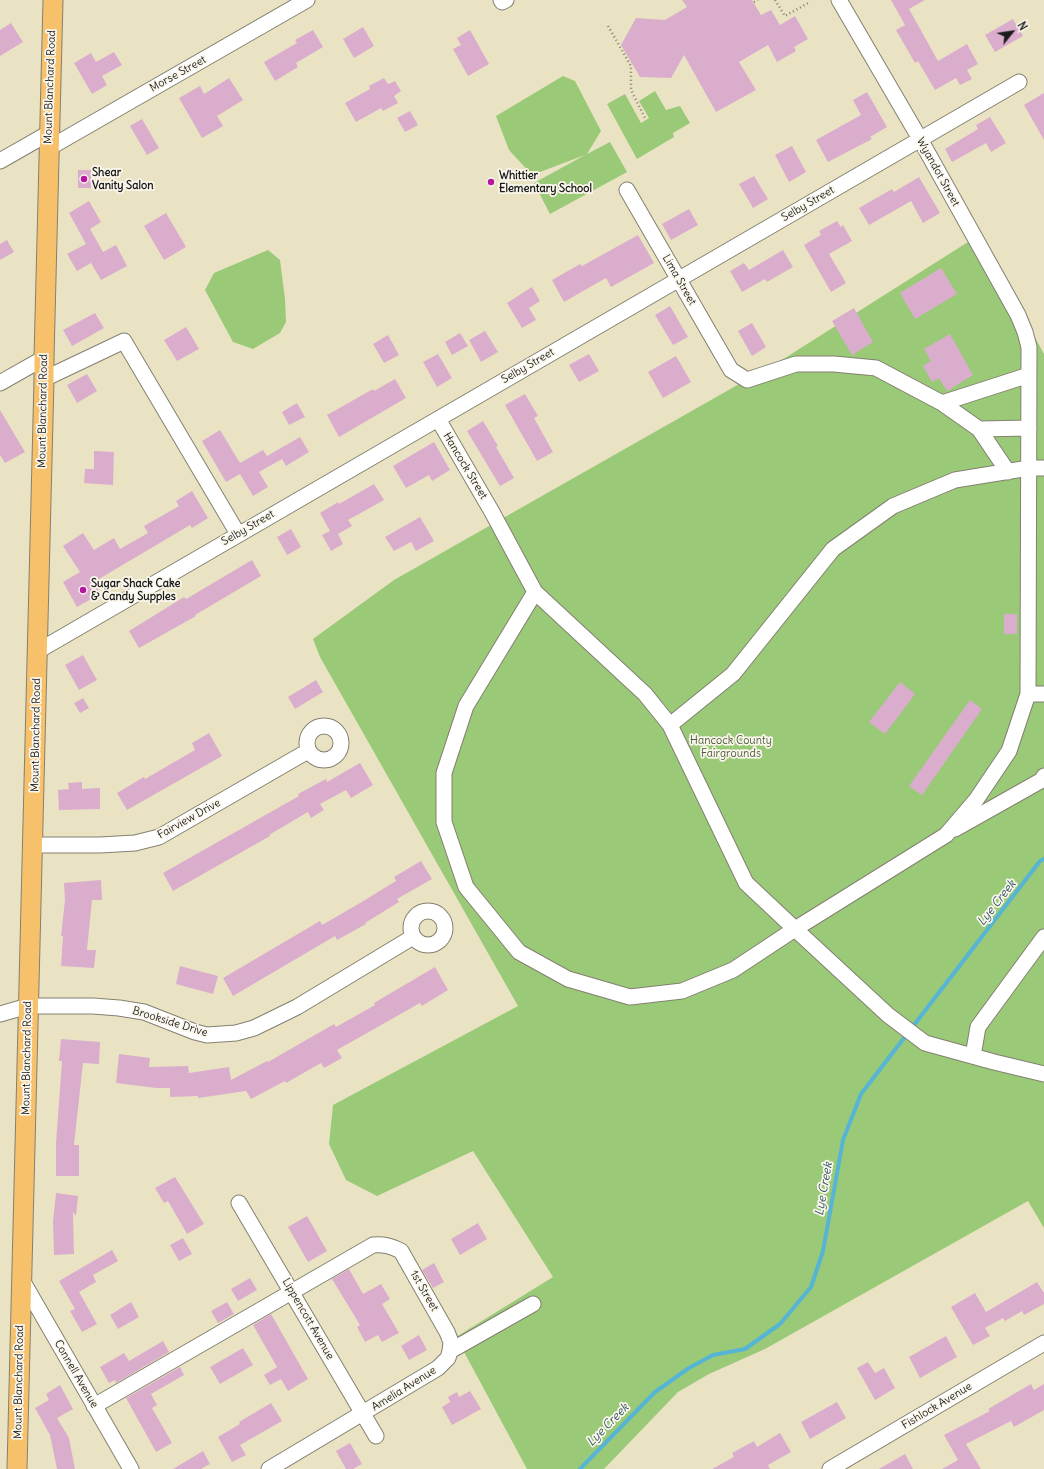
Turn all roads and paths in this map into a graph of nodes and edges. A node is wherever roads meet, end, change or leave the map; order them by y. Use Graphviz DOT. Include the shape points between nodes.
graph roads {
  1 [pos="52,0"];
  2 [pos="307,0"];
  3 [pos="758,0"];
  4 [pos="774,0"];
  5 [pos="839,0"];
  6 [pos="754,2"];
  7 [pos="810,2"];
  8 [pos="608,26"];
  9 [pos="1019,82"];
  10 [pos="646,120"];
  11 [pos="920,139"];
  12 [pos="49,140"];
  13 [pos="0,161"];
  14 [pos="627,190"];
  15 [pos="679,279"];
  16 [pos="44,358"];
  17 [pos="1029,375"];
  18 [pos="44,379"];
  19 [pos="0,384"];
  20 [pos="942,403"];
  21 [pos="438,419"];
  22 [pos="1029,428"];
  23 [pos="979,429"];
  24 [pos="1028,468"];
  25 [pos="1044,468"];
  26 [pos="1008,472"];
  27 [pos="238,534"];
  28 [pos="535,592"];
  29 [pos="38,651"];
  30 [pos="1028,694"];
  31 [pos="1044,694"];
  32 [pos="670,724"];
  33 [pos="308,752"];
  34 [pos="1044,776"];
  35 [pos="946,835"];
  36 [pos="33,845"];
  37 [pos="795,929"];
  38 [pos="413,937"];
  39 [pos="1044,937"];
  40 [pos="28,1006"];
  41 [pos="0,1014"];
  42 [pos="973,1056"];
  43 [pos="1044,1074"];
  44 [pos="239,1203"];
  45 [pos="22,1280"];
  46 [pos="292,1292"];
  47 [pos="533,1304"];
  48 [pos="1044,1343"];
  49 [pos="450,1351"];
  50 [pos="94,1406"];
  51 [pos="363,1414"];
  52 [pos="376,1436"];
  53 [pos="17,1469"];
  54 [pos="131,1469"];
  55 [pos="269,1469"];
  56 [pos="830,1469"];
  1 -- 12 [label="main road, Mount Blanchard Road"];
  2 -- 12 [label="street, Morse Street"];
  3 -- 6 [label="path"];
  4 -- 7 [label="path" via="784,16"];
  5 -- 11 [label="street, Wyandot Street"];
  8 -- 10 [label="path" via="631,66 631,90"];
  9 -- 11 [label="street, Selby Street"];
  11 -- 15 [label="street, Selby Street"];
  11 -- 17 [label="street, Wyandot Street" via="1018,315 1029,347"];
  12 -- 13 [label="street, Morse Street"];
  12 -- 16 [label="main road, Mount Blanchard Road"];
  14 -- 15 [label="street, Lima Street"];
  15 -- 20 [label="street, Lima Street" via="731,370 747,380 796,364 876,368"];
  15 -- 21 [label="street, Selby Street"];
  16 -- 18 [label="main road, Mount Blanchard Road"];
  16 -- 19 [label="street"];
  17 -- 20 [label="street"];
  17 -- 22 [label="street, Wyandot Street"];
  18 -- 27 [label="street" via="124,341"];
  18 -- 29 [label="main road, Mount Blanchard Road"];
  20 -- 23 [label="street"];
  21 -- 27 [label="street, Selby Street"];
  21 -- 28 [label="street, Hancock Street"];
  22 -- 23 [label="street"];
  22 -- 24 [label="street, Wyandot Street"];
  23 -- 26 [label="street"];
  24 -- 25 [label="street"];
  24 -- 26 [label="street"];
  24 -- 30 [label="street, Wyandot Street"];
  26 -- 32 [label="street" via="955,480 893,506 833,549 733,674"];
  27 -- 29 [label="street, Selby Street"];
  28 -- 32 [label="street, Hancock Street" via="645,694"];
  28 -- 37 [label="street" via="466,706 444,773 444,822 466,887 519,952 568,979 630,997 682,991 733,970"];
  29 -- 36 [label="main road, Mount Blanchard Road"];
  30 -- 31 [label="street"];
  30 -- 35 [label="street, Wyandot Street" via="1009,750 976,800"];
  32 -- 37 [label="street, Hancock Street" via="746,883"];
  33 -- 36 [label="street, Fairview Drive" via="159,837 135,843"];
  34 -- 35 [label="street" via="1042,780"];
  35 -- 37 [label="street"];
  36 -- 40 [label="main road, Mount Blanchard Road"];
  37 -- 42 [label="street, Hancock Street" via="888,1015 925,1043"];
  38 -- 40 [label="street, Brookside Drive" via="297,1007 254,1028 236,1033 207,1035 144,1012 119,1008"];
  39 -- 42 [label="street" via="978,1027"];
  40 -- 41 [label="street, Brookside Drive"];
  40 -- 45 [label="main road, Mount Blanchard Road"];
  42 -- 43 [label="street, Hancock Street"];
  44 -- 46 [label="street, Lippencott Avenue"];
  45 -- 50 [label="street, Connell Avenue"];
  45 -- 53 [label="main road, Mount Blanchard Road"];
  46 -- 49 [label="street, 1st Street" via="373,1245 382,1244 401,1251 447,1332"];
  46 -- 50 [label="street"];
  46 -- 51 [label="street, Lippencott Avenue"];
  47 -- 49 [label="street, Amelia Avenue"];
  48 -- 56 [label="street, Fishlock Avenue"];
  49 -- 51 [label="street, Amelia Avenue" via="448,1358 438,1368"];
  50 -- 54 [label="street, Connell Avenue"];
  51 -- 52 [label="street, Lippencott Avenue"];
  51 -- 55 [label="street, Amelia Avenue"];
}
